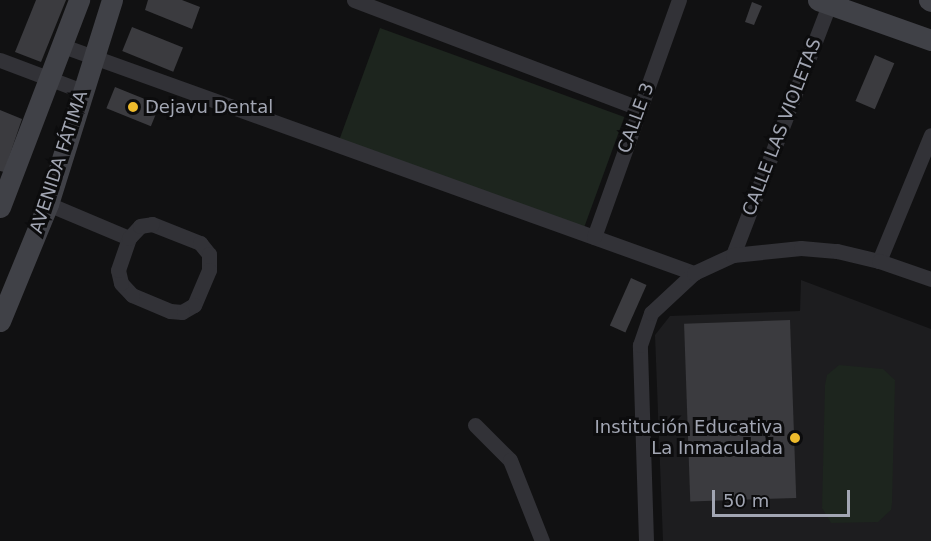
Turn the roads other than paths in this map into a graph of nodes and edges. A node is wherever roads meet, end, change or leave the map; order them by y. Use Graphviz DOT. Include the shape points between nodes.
graph roads {
  1 [pos="79,0"];
  2 [pos="112,0"];
  3 [pos="354,0"];
  4 [pos="679,0"];
  5 [pos="826,1"];
  6 [pos="931,40"];
  7 [pos="63,46"];
  8 [pos="92,57"];
  9 [pos="0,60"];
  10 [pos="50,78"];
  11 [pos="82,91"];
  12 [pos="639,108"];
  13 [pos="931,135"];
  14 [pos="48,204"];
  15 [pos="0,207"];
  16 [pos="594,237"];
  17 [pos="129,238"];
  18 [pos="733,255"];
  19 [pos="879,261"];
  20 [pos="694,273"];
  21 [pos="931,279"];
  22 [pos="0,321"];
  23 [pos="475,425"];
  24 [pos="542,541"];
  25 [pos="646,541"];
  1 -- 7 [label="main road, AVENIDA FÁTIMA"];
  2 -- 8 [label="main road, AVENIDA FÁTIMA"];
  3 -- 12 [label="street"];
  4 -- 12 [label="street, CALLE 3"];
  5 -- 6 [label="main road"];
  5 -- 18 [label="street, CALLE LAS VIOLETAS"];
  7 -- 8 [label="street"];
  7 -- 10 [label="main road, AVENIDA FÁTIMA"];
  8 -- 11 [label="main road, AVENIDA FÁTIMA"];
  8 -- 16 [label="street"];
  9 -- 10 [label="street"];
  10 -- 11 [label="street"];
  10 -- 15 [label="main road, AVENIDA FÁTIMA"];
  11 -- 14 [label="main road, AVENIDA FÁTIMA"];
  12 -- 16 [label="street, CALLE 3"];
  13 -- 19 [label="street"];
  14 -- 17 [label="street"];
  14 -- 22 [label="main road, AVENIDA FÁTIMA"];
  16 -- 20 [label="street"];
  17 -- 17 [label="street" via="118,270 125,289 170,310 188,310 209,270 206,249 152,224 135,229"];
  18 -- 19 [label="street" via="801,248"];
  18 -- 20 [label="street"];
  19 -- 21 [label="street"];
  20 -- 25 [label="street" via="651,314 640,345"];
  23 -- 24 [label="street" via="510,460"];
}
